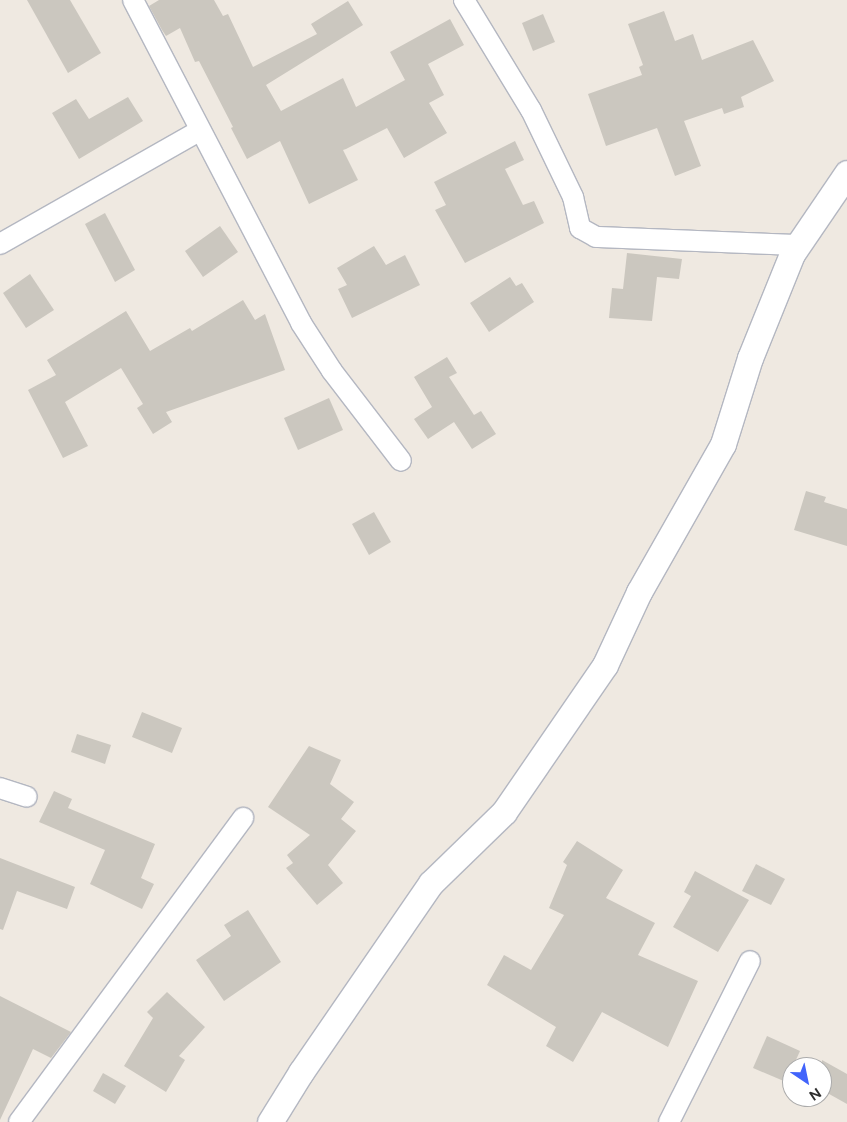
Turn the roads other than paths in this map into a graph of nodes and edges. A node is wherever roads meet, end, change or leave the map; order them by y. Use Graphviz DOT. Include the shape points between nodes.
graph roads {
  1 [pos="133,0"];
  2 [pos="464,0"];
  3 [pos="199,131"];
  4 [pos="847,173"];
  5 [pos="0,244"];
  6 [pos="798,246"];
  7 [pos="401,461"];
  8 [pos="0,788"];
  9 [pos="26,797"];
  10 [pos="243,818"];
  11 [pos="750,961"];
  12 [pos="19,1122"];
  13 [pos="270,1122"];
  14 [pos="669,1122"];
  1 -- 3 [label="street"];
  2 -- 6 [label="street" via="531,110 573,197 580,228 596,237"];
  3 -- 5 [label="street"];
  3 -- 7 [label="street" via="301,323 332,371"];
  4 -- 6 [label="street"];
  6 -- 13 [label="street" via="750,358 723,444 639,592 605,665 504,812 431,883"];
  8 -- 9 [label="street"];
  10 -- 12 [label="street"];
  11 -- 14 [label="street"];
}
